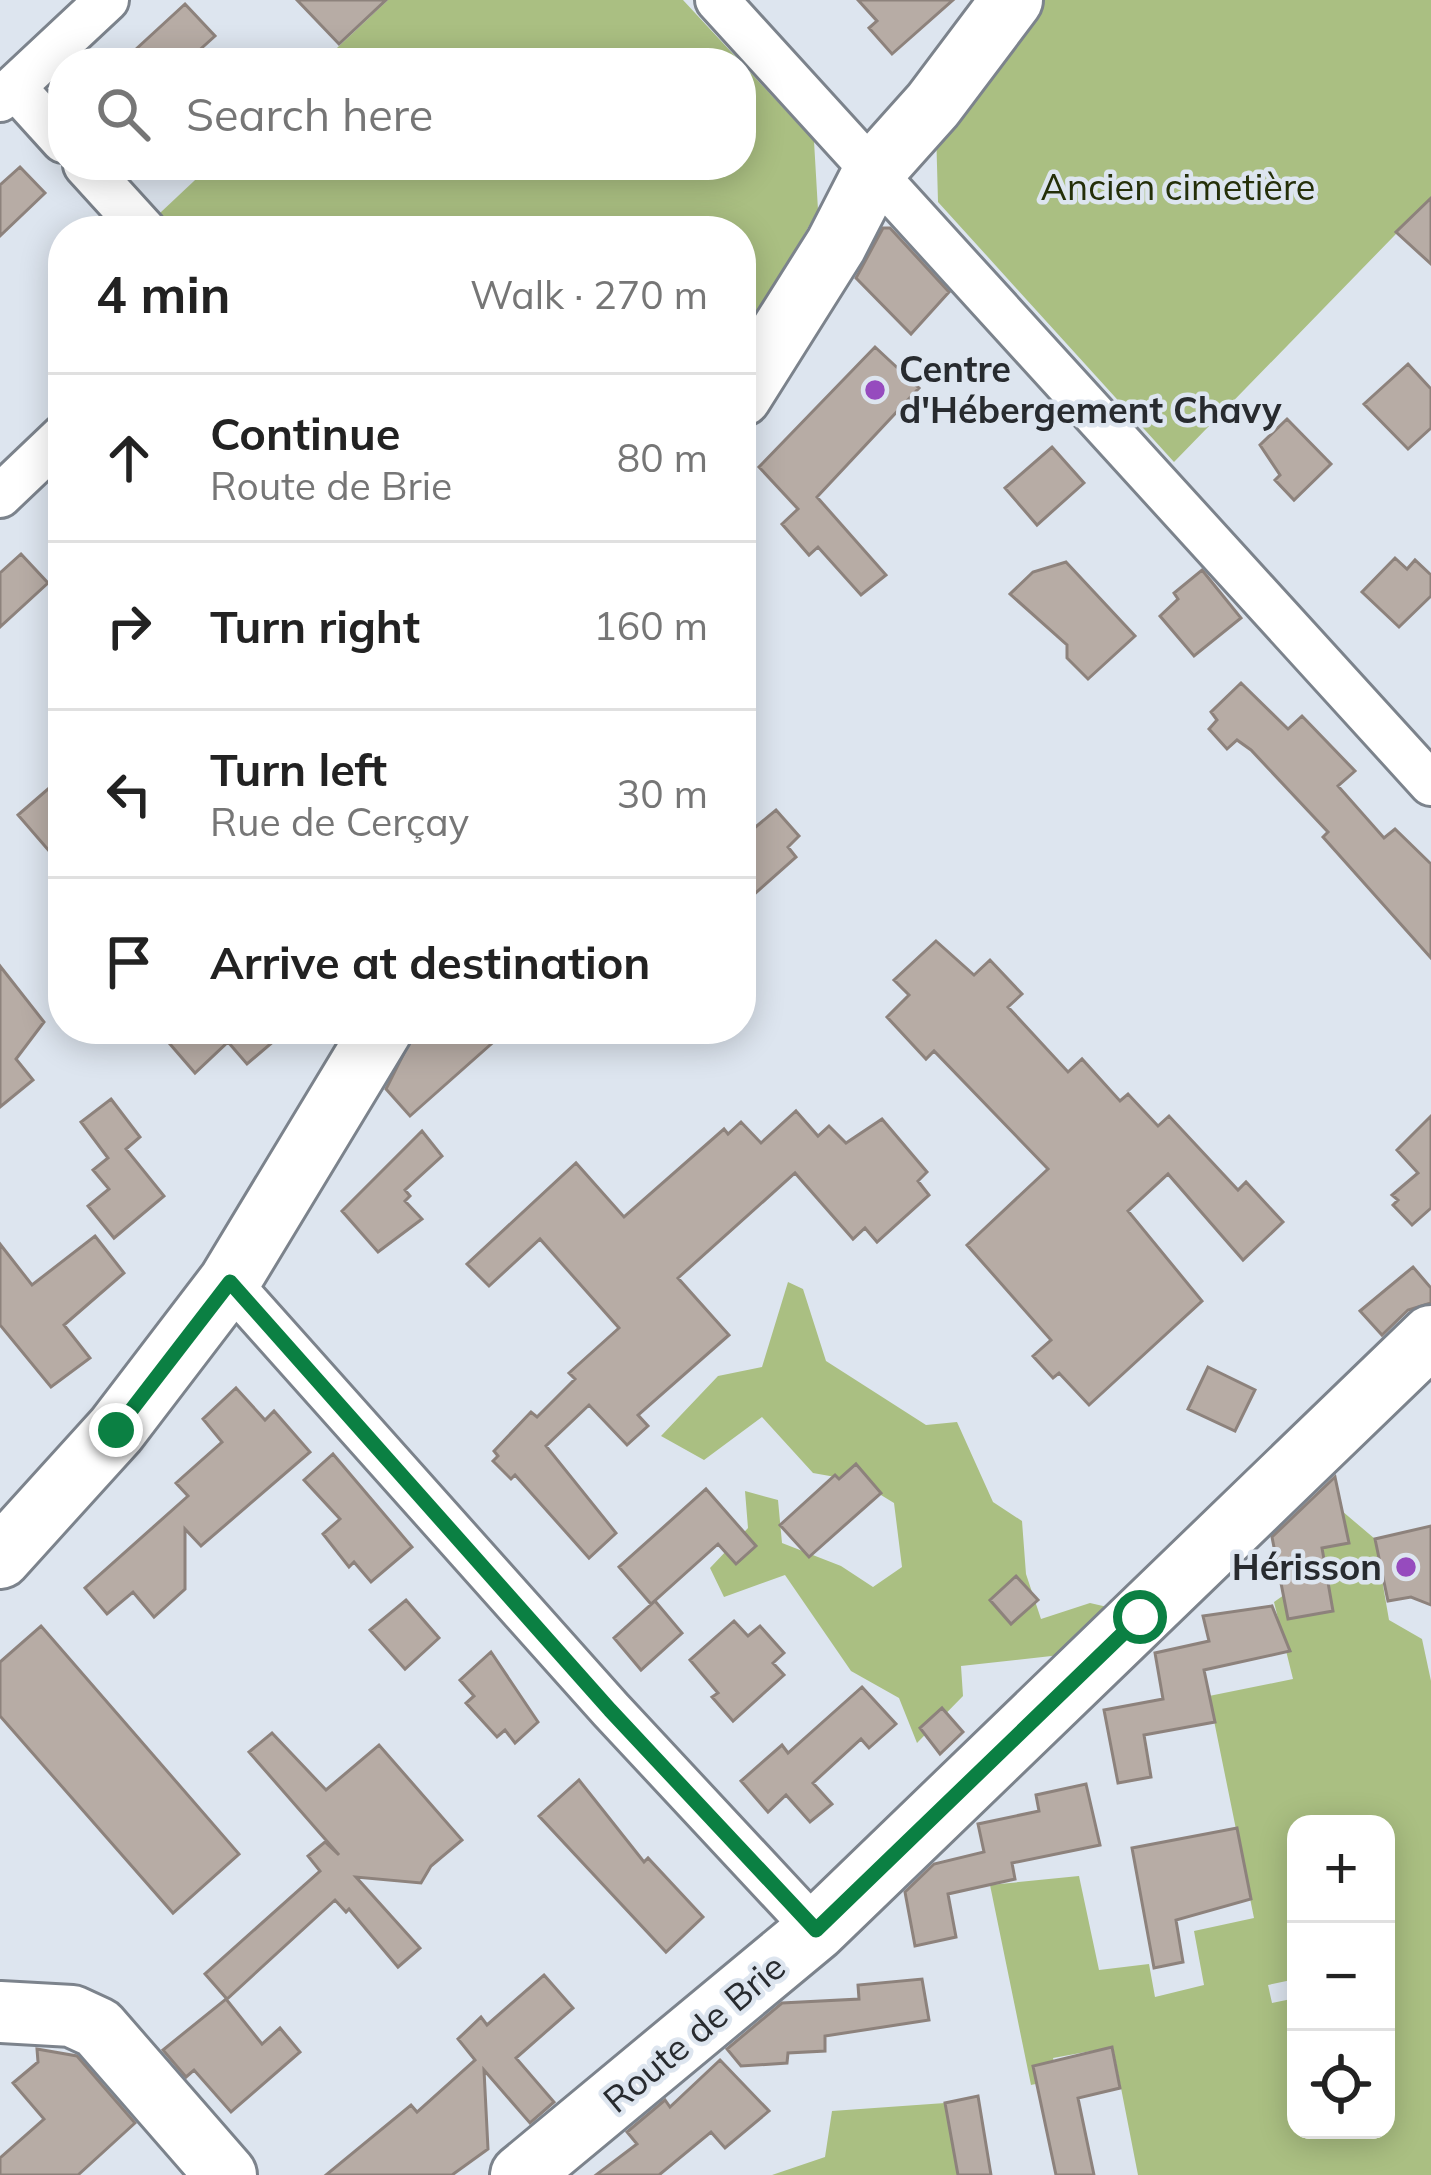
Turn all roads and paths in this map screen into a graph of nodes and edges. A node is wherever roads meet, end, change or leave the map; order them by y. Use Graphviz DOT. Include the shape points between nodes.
graph roads {
  1 [pos="107,0"];
  2 [pos="717,0"];
  3 [pos="1012,0"];
  4 [pos="55,48"];
  5 [pos="48,55"];
  6 [pos="7,93"];
  7 [pos="48,128"];
  8 [pos="874,172"];
  9 [pos="99,180"];
  10 [pos="131,216"];
  11 [pos="756,371"];
  12 [pos="48,450"];
  13 [pos="0,496"];
  14 [pos="1431,784"];
  15 [pos="373,1044"];
  16 [pos="230,1282"];
  17 [pos="1431,1336"];
  18 [pos="0,1558"];
  19 [pos="816,1930"];
  20 [pos="0,2012"];
  21 [pos="226,2175"];
  22 [pos="520,2175"];
  1 -- 4 [label="street"];
  2 -- 8 [label="street"];
  3 -- 8 [label="street"];
  5 -- 6 [label="street"];
  6 -- 7 [label="street"];
  8 -- 11 [label="street"];
  8 -- 14 [label="street"];
  9 -- 10 [label="street"];
  12 -- 13 [label="street"];
  15 -- 16 [label="street"];
  16 -- 18 [label="street" via="116,1430"];
  16 -- 19 [label="street"];
  17 -- 19 [label="street, Route de Brie"];
  19 -- 22 [label="street, Route de Brie"];
  20 -- 21 [label="street" via="72,2016 98,2028"];
}
